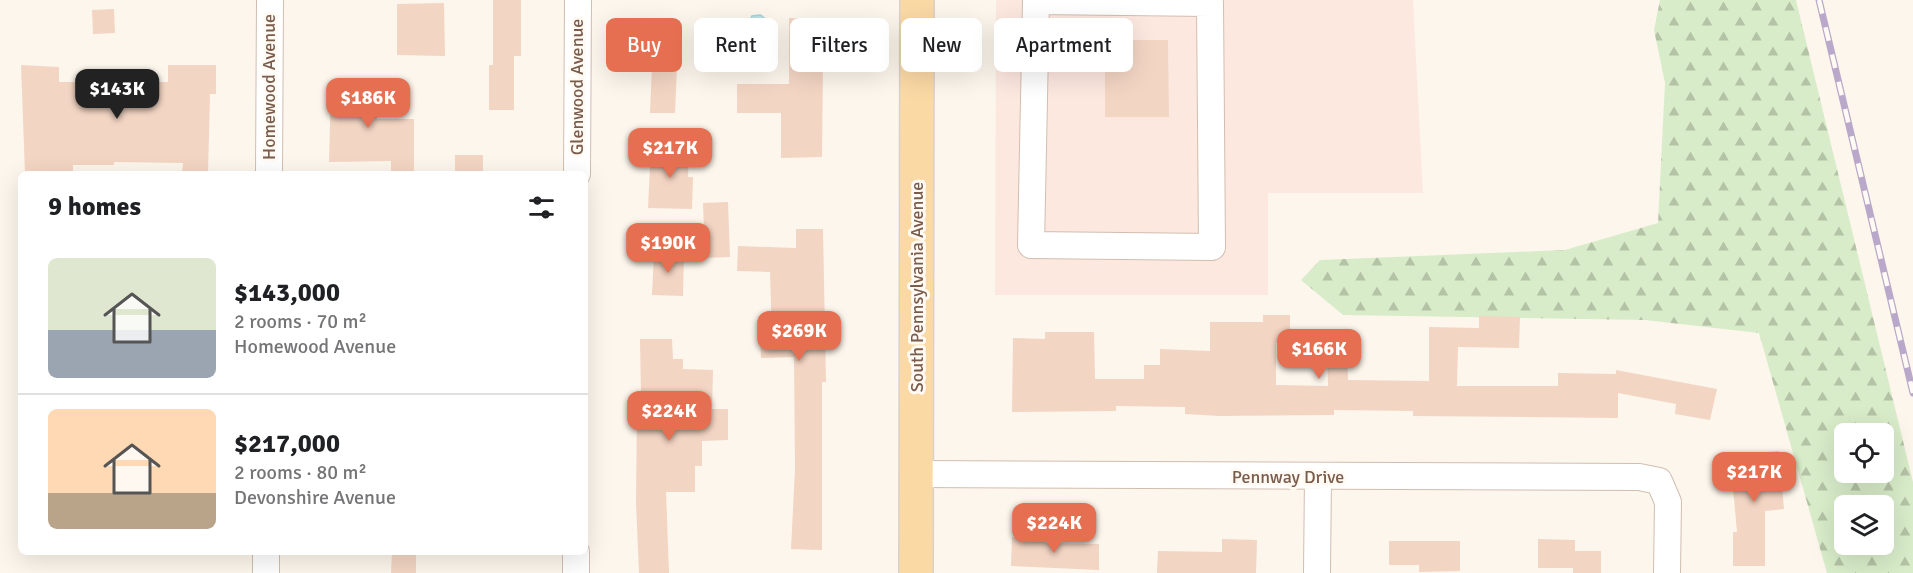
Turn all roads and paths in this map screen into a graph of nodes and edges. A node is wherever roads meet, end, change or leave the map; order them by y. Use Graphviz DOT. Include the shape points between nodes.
graph roads {
  1 [pos="270,0"];
  2 [pos="578,0"];
  3 [pos="917,0"];
  4 [pos="1036,1"];
  5 [pos="269,171"];
  6 [pos="577,171"];
  7 [pos="917,474"];
  8 [pos="1318,477"];
  9 [pos="266,555"];
  10 [pos="576,555"];
  11 [pos="266,573"];
  12 [pos="576,573"];
  13 [pos="916,573"];
  14 [pos="1317,573"];
  15 [pos="1667,573"];
  1 -- 5 [label="street, Homewood Avenue"];
  2 -- 6 [label="street, Glenwood Avenue"];
  3 -- 7 [label="main road, South Pennsylvania Avenue"];
  4 -- 4 [label="street" via="1031,245 1212,247 1210,3"];
  7 -- 8 [label="street, Pennway Drive"];
  7 -- 13 [label="main road, South Pennsylvania Avenue"];
  8 -- 14 [label="street"];
  8 -- 15 [label="street, Pennway Drive" via="1639,477 1659,481 1668,502"];
  9 -- 11 [label="street"];
  10 -- 12 [label="street"];
}
